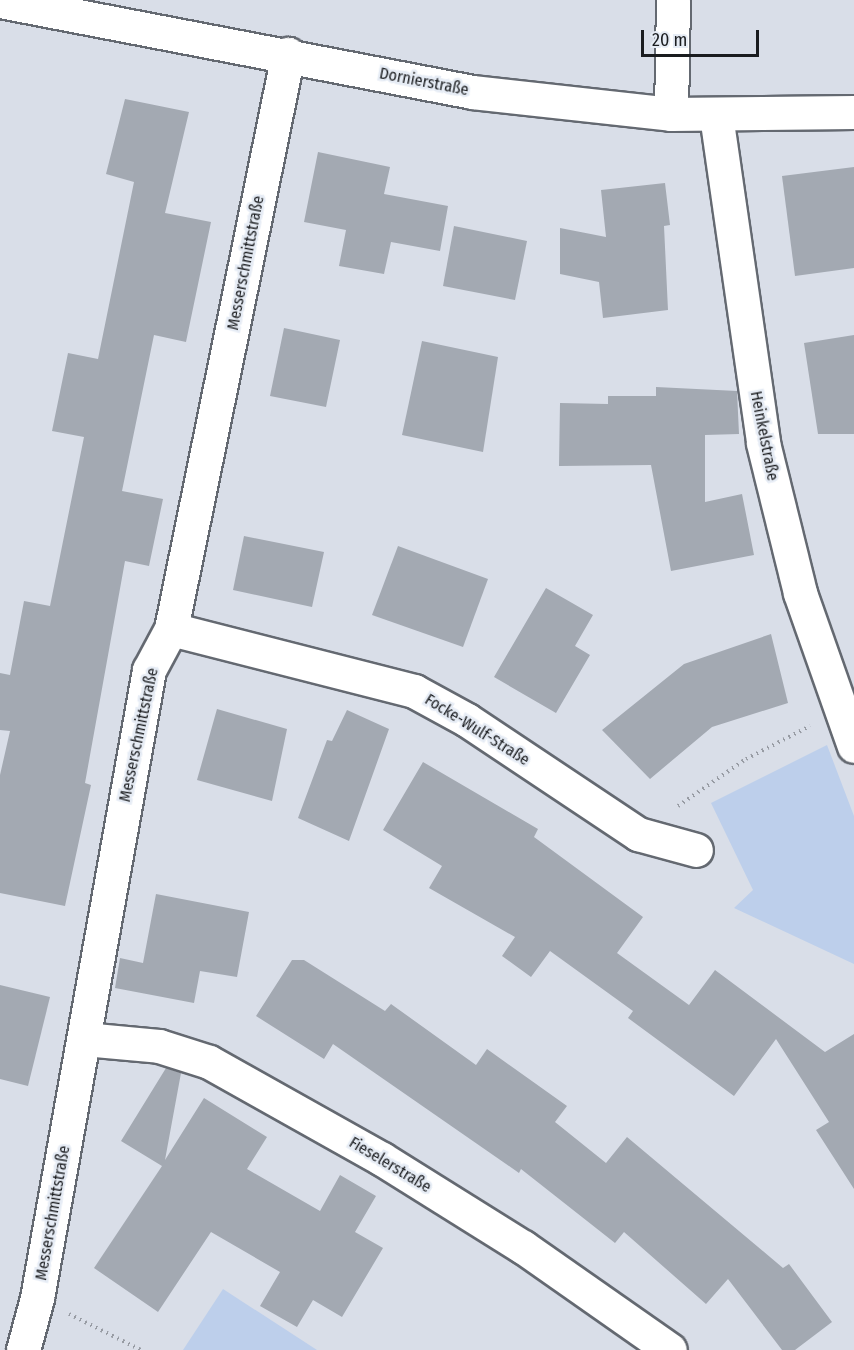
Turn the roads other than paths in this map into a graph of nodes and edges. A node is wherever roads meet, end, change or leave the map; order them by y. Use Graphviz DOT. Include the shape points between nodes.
graph roads {
  1 [pos="673,0"];
  2 [pos="0,1"];
  3 [pos="288,54"];
  4 [pos="854,112"];
  5 [pos="671,114"];
  6 [pos="716,116"];
  7 [pos="171,629"];
  8 [pos="854,746"];
  9 [pos="696,850"];
  10 [pos="84,1039"];
  11 [pos="22,1350"];
  12 [pos="670,1350"];
  1 -- 5 [label="street"];
  2 -- 3 [label="street, Dornierstraße"];
  3 -- 5 [label="street, Dornierstraße" via="472,92"];
  3 -- 7 [label="street, Messerschmittstraße"];
  4 -- 6 [label="street, Dornierstraße"];
  5 -- 6 [label="street, Dornierstraße"];
  6 -- 8 [label="street, Heinkelstraße" via="763,442 800,593"];
  7 -- 9 [label="street, Focke-Wulf-Straße" via="414,691 467,720 638,834"];
  7 -- 10 [label="street, Messerschmittstraße" via="149,670"];
  10 -- 11 [label="street, Messerschmittstraße" via="37,1298"];
  10 -- 12 [label="street, Fieselerstraße" via="159,1046 209,1062 382,1159 513,1240"];
}
